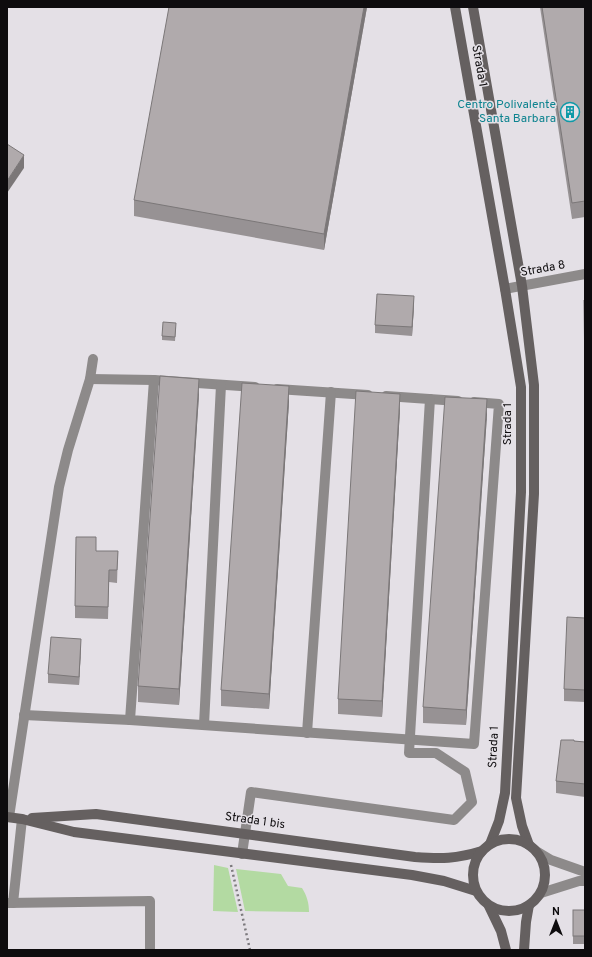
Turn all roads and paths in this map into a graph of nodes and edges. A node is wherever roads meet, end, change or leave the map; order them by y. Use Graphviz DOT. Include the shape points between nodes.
graph roads {
  1 [pos="455,7"];
  2 [pos="473,7"];
  3 [pos="585,274"];
  4 [pos="522,286"];
  5 [pos="505,289"];
  6 [pos="93,359"];
  7 [pos="90,379"];
  8 [pos="154,380"];
  9 [pos="221,384"];
  10 [pos="331,392"];
  11 [pos="430,399"];
  12 [pos="24,715"];
  13 [pos="130,720"];
  14 [pos="204,725"];
  15 [pos="307,732"];
  16 [pos="410,740"];
  17 [pos="8,817"];
  18 [pos="22,819"];
  19 [pos="244,833"];
  20 [pos="490,844"];
  21 [pos="532,848"];
  22 [pos="482,851"];
  23 [pos="228,852"];
  24 [pos="242,854"];
  25 [pos="585,872"];
  26 [pos="585,880"];
  27 [pos="476,891"];
  28 [pos="541,893"];
  29 [pos="10,903"];
  30 [pos="530,905"];
  31 [pos="489,906"];
  32 [pos="150,950"];
  33 [pos="250,950"];
  34 [pos="506,950"];
  35 [pos="524,950"];
  1 -- 5 [label="street, Strada 1"];
  2 -- 4 [label="street, Strada 1"];
  3 -- 4 [label="street, Strada 8"];
  4 -- 5 [label="street, Strada 8"];
  4 -- 21 [label="street, Strada 1" via="534,385 534,494 516,798 522,826"];
  5 -- 20 [label="street, Strada 1" via="521,388 521,492 505,793 499,821"];
  6 -- 7 [label="street"];
  7 -- 8 [label="street"];
  7 -- 12 [label="street" via="59,487"];
  8 -- 9 [label="street"];
  8 -- 13 [label="street"];
  9 -- 10 [label="street"];
  9 -- 14 [label="street"];
  10 -- 11 [label="street"];
  10 -- 15 [label="street"];
  11 -- 16 [label="street"];
  11 -- 16 [label="street" via="499,404 474,744"];
  12 -- 13 [label="street"];
  12 -- 17 [label="street"];
  13 -- 14 [label="street"];
  14 -- 15 [label="street"];
  15 -- 16 [label="street"];
  16 -- 19 [label="street" via="409,752 436,752 465,772 472,802 454,820 251,792"];
  17 -- 18 [label="street, Strada 1 bis"];
  18 -- 19 [label="street, Strada 1 bis" via="96,814"];
  18 -- 23 [label="street, Strada 1 bis" via="74,832"];
  18 -- 29 [label="street"];
  19 -- 22 [label="street, Strada 1 bis" via="415,857 444,859"];
  19 -- 24 [label="street"];
  20 -- 21 [label="street" via="514,839"];
  20 -- 22 [label="street"];
  21 -- 25 [label="street" via="551,860"];
  21 -- 28 [label="street" via="540,857 545,871"];
  22 -- 27 [label="street" via="475,861 472,873"];
  23 -- 24 [label="street, Strada 1 bis"];
  23 -- 33 [label="path"];
  24 -- 27 [label="street, Strada 1 bis" via="444,881"];
  26 -- 28 [label="street"];
  27 -- 31 [label="street" via="481,900"];
  28 -- 30 [label="street"];
  29 -- 32 [label="street" via="150,901"];
  30 -- 31 [label="street" via="509,912 498,911"];
  30 -- 35 [label="street"];
  31 -- 34 [label="street" via="501,931"];
}
